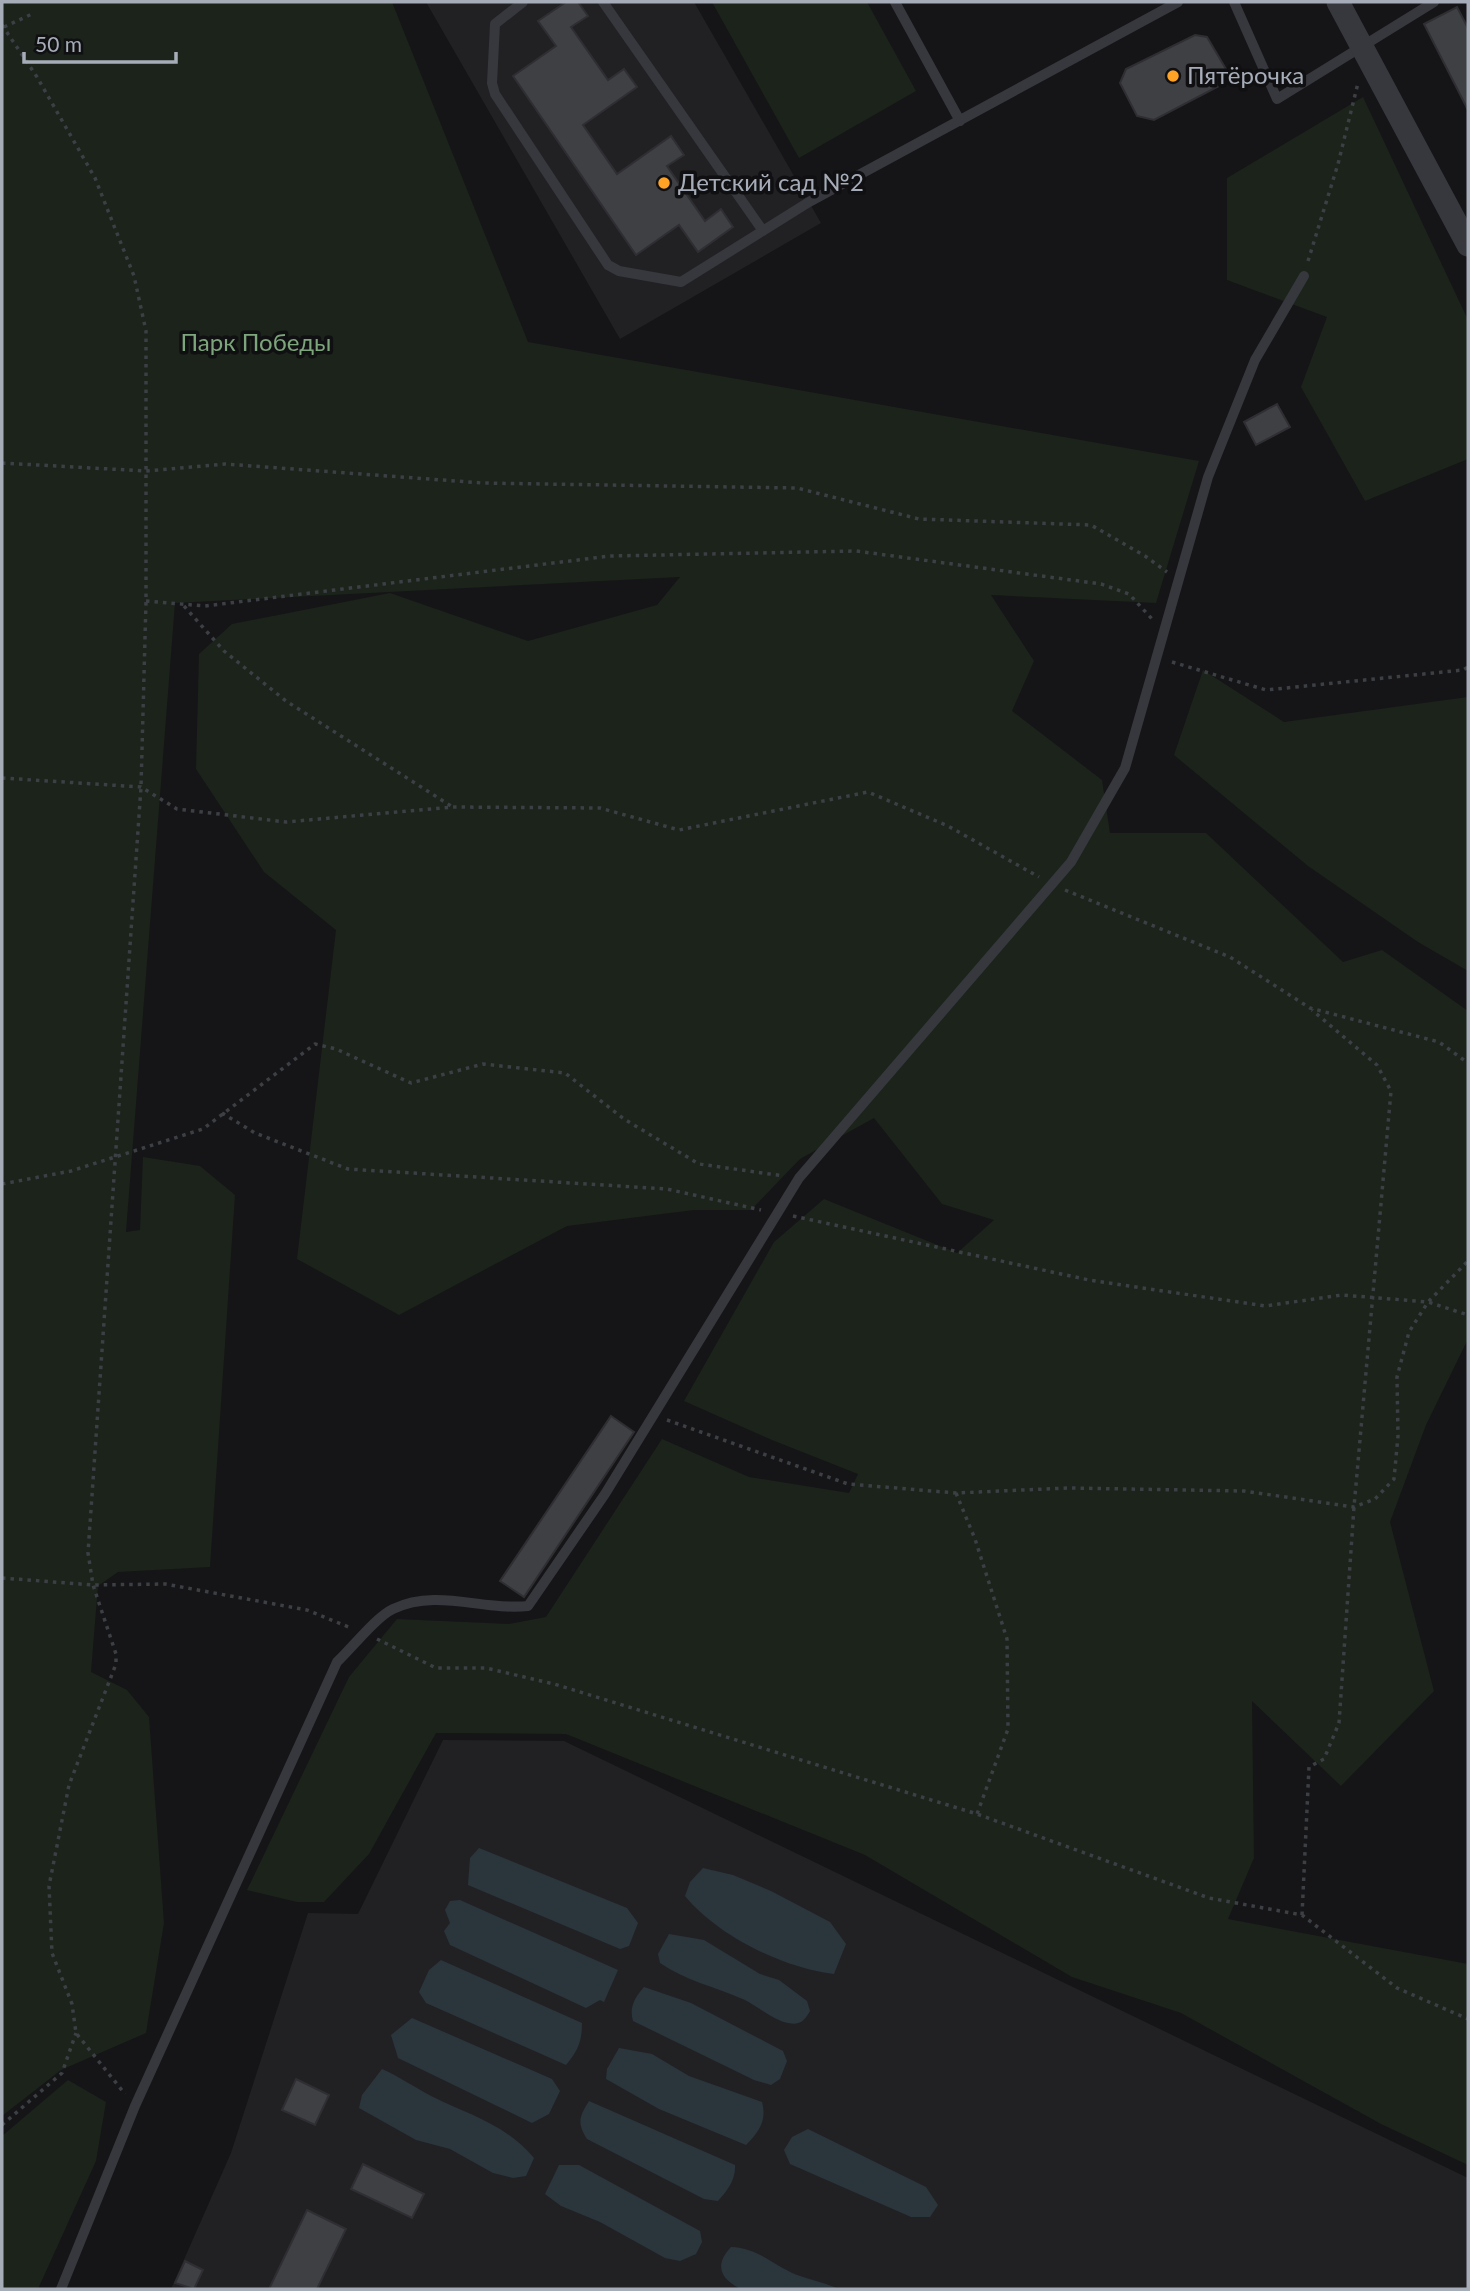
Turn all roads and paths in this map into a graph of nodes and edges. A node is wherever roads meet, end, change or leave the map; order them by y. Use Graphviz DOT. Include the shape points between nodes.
graph roads {
  1 [pos="523,2"];
  2 [pos="603,2"];
  3 [pos="895,2"];
  4 [pos="1178,2"];
  5 [pos="1234,2"];
  6 [pos="1338,2"];
  7 [pos="1434,2"];
  8 [pos="34,13"];
  9 [pos="2,27"];
  10 [pos="1361,46"];
  11 [pos="1373,67"];
  12 [pos="960,121"];
  13 [pos="763,231"];
  14 [pos="1468,245"];
  15 [pos="1304,276"];
  16 [pos="2,463"];
  17 [pos="146,471"];
  18 [pos="1179,581"];
  19 [pos="146,601"];
  20 [pos="183,605"];
  21 [pos="1163,636"];
  22 [pos="1157,657"];
  23 [pos="1468,667"];
  24 [pos="2,778"];
  25 [pos="141,787"];
  26 [pos="453,807"];
  27 [pos="1052,884"];
  28 [pos="1310,1008"];
  29 [pos="1468,1063"];
  30 [pos="222,1113"];
  31 [pos="113,1157"];
  32 [pos="799,1178"];
  33 [pos="2,1184"];
  34 [pos="778,1213"];
  35 [pos="1468,1261"];
  36 [pos="1374,1299"];
  37 [pos="1428,1302"];
  38 [pos="1468,1315"];
  39 [pos="655,1416"];
  40 [pos="956,1493"];
  41 [pos="1354,1507"];
  42 [pos="2,1577"];
  43 [pos="93,1585"];
  44 [pos="366,1634"];
  45 [pos="977,1814"];
  46 [pos="1302,1915"];
  47 [pos="1468,2019"];
  48 [pos="76,2033"];
  49 [pos="135,2106"];
  50 [pos="2,2125"];
  51 [pos="61,2289"];
  1 -- 13 [label="lane" via="495,24 492,90 608,265 681,282"];
  2 -- 13 [label="lane"];
  3 -- 12 [label="lane"];
  4 -- 12 [label="lane"];
  5 -- 10 [label="lane" via="1277,99"];
  6 -- 10 [label="street"];
  7 -- 10 [label="lane"];
  8 -- 9 [label="path"];
  9 -- 17 [label="path" via="95,178 134,276 146,331"];
  10 -- 11 [label="street"];
  11 -- 14 [label="street"];
  11 -- 15 [label="path" via="1359,76"];
  12 -- 13 [label="lane"];
  15 -- 18 [label="lane" via="1255,360 1208,477"];
  16 -- 17 [label="path"];
  17 -- 18 [label="path" via="225,464 482,483 797,488 919,519 1091,525 1145,555"];
  17 -- 19 [label="path"];
  18 -- 21 [label="lane"];
  19 -- 20 [label="path"];
  19 -- 25 [label="path"];
  20 -- 21 [label="path" via="205,606 610,556 856,551 1101,584 1129,594"];
  20 -- 26 [label="path" via="224,651 286,701"];
  21 -- 22 [label="lane"];
  22 -- 23 [label="path" via="1266,690"];
  22 -- 27 [label="lane" via="1125,768 1071,862"];
  24 -- 25 [label="path"];
  25 -- 26 [label="path" via="177,809 286,822"];
  25 -- 31 [label="path"];
  26 -- 27 [label="path" via="600,808 679,830 868,792 948,826"];
  27 -- 28 [label="path" via="1230,957"];
  27 -- 32 [label="lane"];
  28 -- 29 [label="path" via="1439,1042"];
  28 -- 36 [label="path" via="1377,1065 1391,1091"];
  30 -- 31 [label="path" via="203,1129"];
  30 -- 32 [label="path" via="315,1044 411,1083 483,1064 565,1073 624,1119 699,1164"];
  30 -- 34 [label="path" via="255,1133 348,1169 667,1189"];
  31 -- 33 [label="path" via="71,1171"];
  31 -- 43 [label="path" via="88,1553"];
  32 -- 34 [label="lane"];
  34 -- 36 [label="path" via="1089,1280 1265,1306 1342,1294"];
  34 -- 39 [label="lane"];
  35 -- 37 [label="path"];
  36 -- 37 [label="path"];
  36 -- 41 [label="path"];
  37 -- 38 [label="path"];
  37 -- 41 [label="path" via="1409,1332 1397,1377 1394,1479 1375,1499"];
  39 -- 40 [label="path" via="848,1484"];
  39 -- 44 [label="lane" via="528,1606 502,1609 438,1598 392,1609"];
  40 -- 41 [label="path" via="1069,1488 1244,1491"];
  40 -- 45 [label="path" via="1007,1639 1008,1729"];
  41 -- 46 [label="path" via="1339,1723 1324,1759 1309,1767"];
  42 -- 43 [label="path"];
  43 -- 44 [label="path" via="164,1584 307,1610"];
  43 -- 48 [label="path" via="116,1664 69,1785 49,1886 52,1953 72,2004"];
  44 -- 45 [label="path" via="436,1668 486,1668 554,1684"];
  44 -- 49 [label="lane" via="337,1662"];
  45 -- 46 [label="path" via="1209,1898"];
  46 -- 47 [label="path" via="1397,1988"];
  48 -- 49 [label="path"];
  48 -- 50 [label="path" via="62,2073"];
  49 -- 51 [label="lane"];
}
